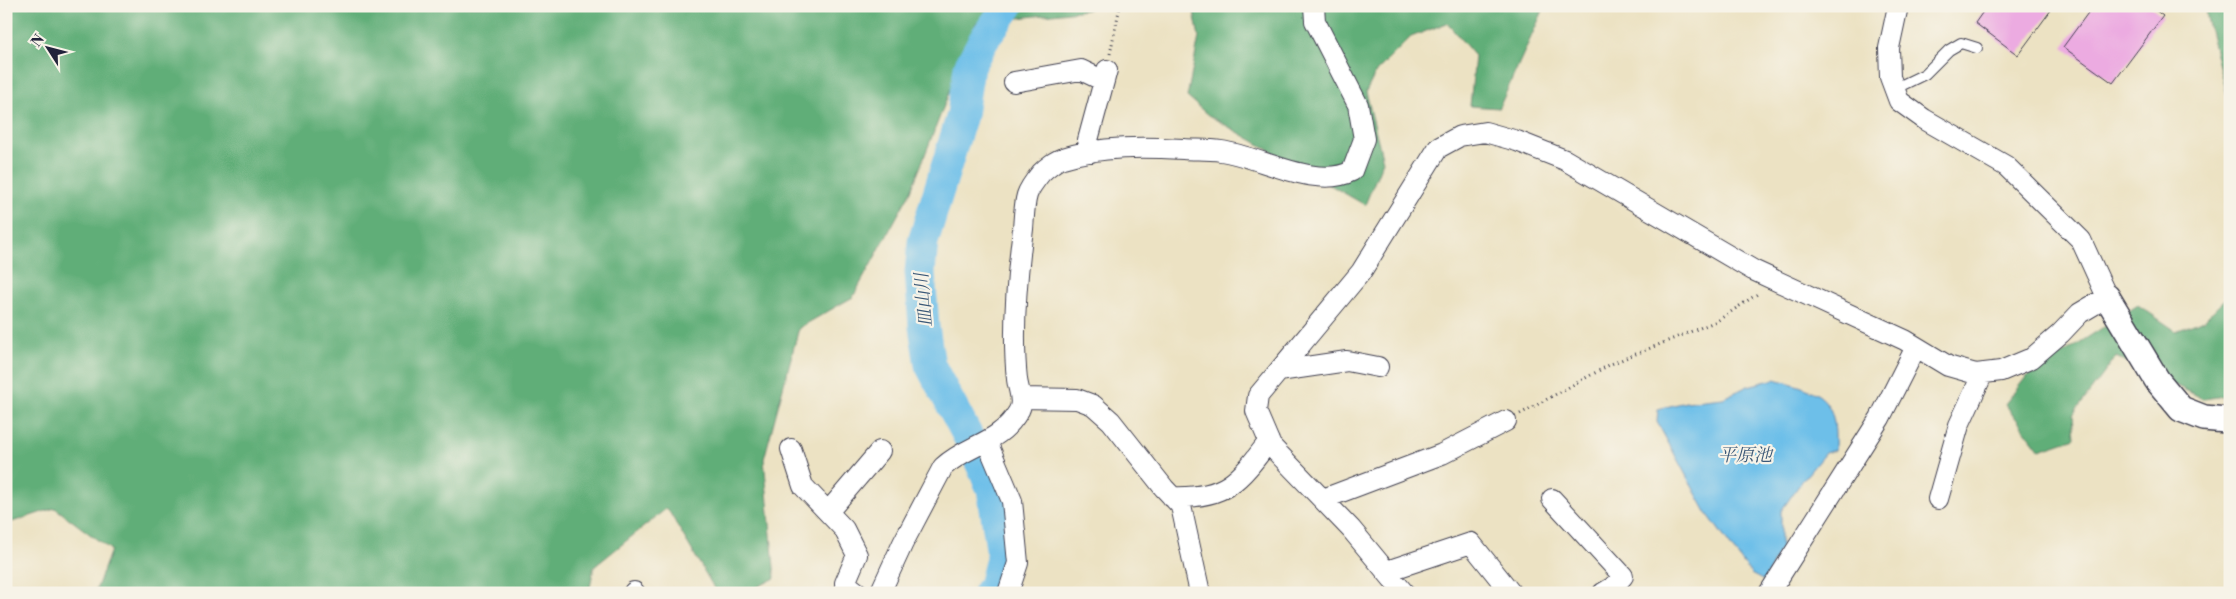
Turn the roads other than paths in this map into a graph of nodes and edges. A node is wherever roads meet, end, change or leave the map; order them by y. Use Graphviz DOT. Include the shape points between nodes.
graph roads {
  1 [pos="1314,6"];
  2 [pos="1898,6"];
  3 [pos="1977,48"];
  4 [pos="1014,82"];
  5 [pos="1894,89"];
  6 [pos="1091,152"];
  7 [pos="2107,297"];
  8 [pos="1916,347"];
  9 [pos="1378,367"];
  10 [pos="1280,371"];
  11 [pos="1983,373"];
  12 [pos="1021,398"];
  13 [pos="2230,418"];
  14 [pos="1506,421"];
  15 [pos="1268,441"];
  16 [pos="988,442"];
  17 [pos="791,449"];
  18 [pos="880,451"];
  19 [pos="1172,496"];
  20 [pos="1323,499"];
  21 [pos="1938,499"];
  22 [pos="1552,500"];
  23 [pos="828,512"];
  24 [pos="1387,571"];
  25 [pos="858,593"];
  26 [pos="880,593"];
  27 [pos="1008,593"];
  28 [pos="1200,593"];
  29 [pos="1404,593"];
  30 [pos="1511,593"];
  31 [pos="1603,593"];
  32 [pos="1769,593"];
  1 -- 6 [label="street" via="1315,20 1358,105 1364,139 1352,171 1342,176 1306,174 1220,151 1140,147"];
  2 -- 5 [label="street" via="1889,48 1890,77"];
  3 -- 5 [label="lane" via="1961,43 1949,50 1925,74"];
  4 -- 6 [label="street" via="1081,70 1106,75 1088,140"];
  5 -- 7 [label="street" via="1899,101 1924,119 2006,166 2082,240"];
  6 -- 12 [label="street" via="1061,158 1041,173 1027,194 1018,264 1016,318 1017,380"];
  7 -- 11 [label="street" via="2080,313 2032,358 2001,371"];
  7 -- 13 [label="street" via="2157,380 2181,409 2204,418"];
  8 -- 10 [label="street" via="1753,270 1565,160 1517,140 1485,132 1460,136 1438,148 1361,272"];
  8 -- 11 [label="street" via="1948,366"];
  8 -- 32 [label="street" via="1880,418"];
  9 -- 10 [label="street" via="1347,361"];
  10 -- 15 [label="street" via="1258,396 1256,412"];
  11 -- 21 [label="street" via="1959,425"];
  12 -- 16 [label="street" via="1020,410 1006,429"];
  12 -- 19 [label="street" via="1077,399 1093,405 1111,421"];
  14 -- 20 [label="street" via="1442,454"];
  15 -- 19 [label="street" via="1248,470 1228,486 1215,493"];
  15 -- 20 [label="street"];
  16 -- 26 [label="street" via="964,452 943,467"];
  16 -- 27 [label="street" via="1012,501 1018,563"];
  17 -- 23 [label="street" via="803,486"];
  18 -- 23 [label="street"];
  19 -- 28 [label="street" via="1181,506"];
  20 -- 24 [label="street"];
  22 -- 31 [label="street" via="1623,576"];
  23 -- 25 [label="street" via="844,529 856,555 844,583"];
  24 -- 29 [label="street"];
  24 -- 30 [label="street" via="1471,542"];
}
